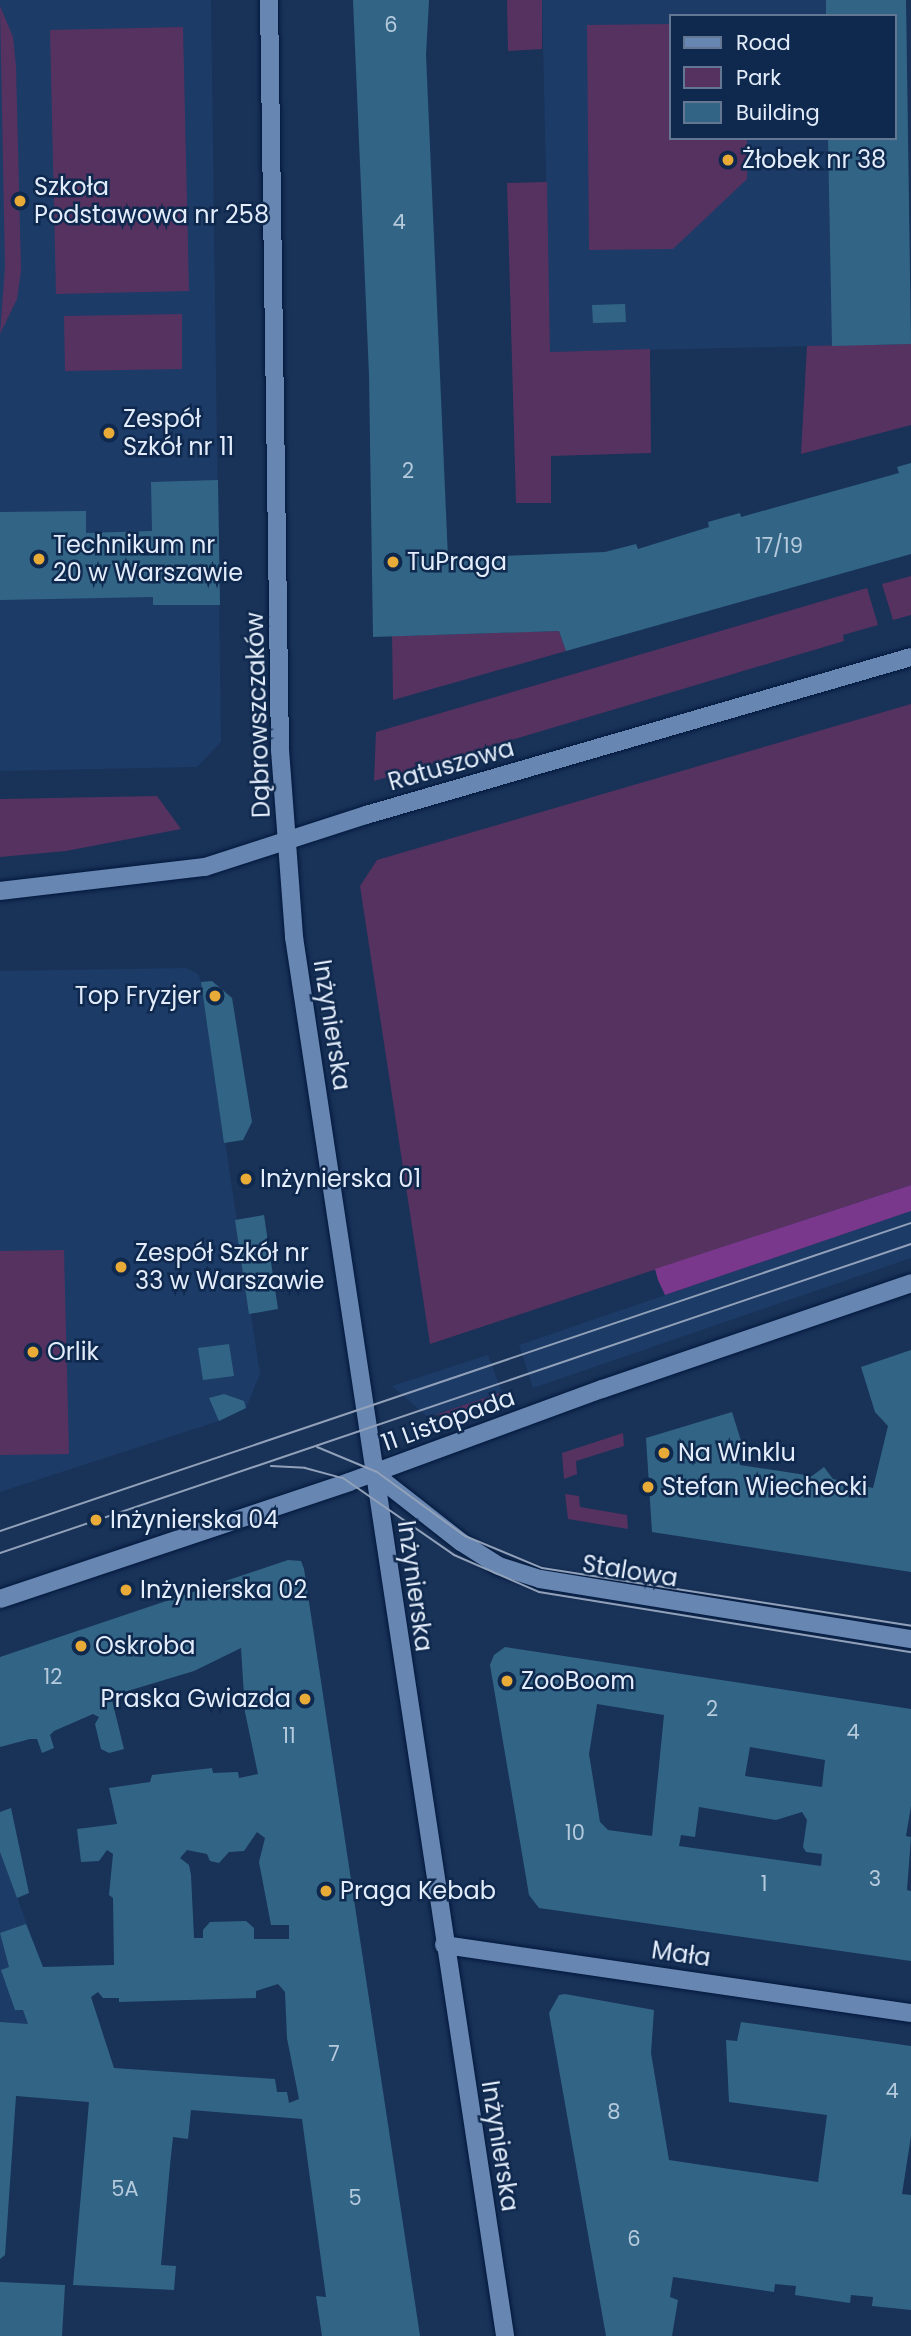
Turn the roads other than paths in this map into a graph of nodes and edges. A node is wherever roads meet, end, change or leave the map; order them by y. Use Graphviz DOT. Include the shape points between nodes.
graph roads {
  1 [pos="269,0"];
  2 [pos="911,657"];
  3 [pos="287,841"];
  4 [pos="0,891"];
  5 [pos="911,1283"];
  6 [pos="373,1473"];
  7 [pos="0,1598"];
  8 [pos="911,1639"];
  9 [pos="444,1945"];
  10 [pos="911,2013"];
  11 [pos="505,2336"];
  1 -- 3 [label="street, Dąbrowszczaków" via="280,750"];
  2 -- 3 [label="street, Ratuszowa"];
  3 -- 4 [label="street, Ratuszowa" via="205,867"];
  3 -- 6 [label="street, Inżynierska" via="294,937"];
  5 -- 6 [label="street, 11 Listopada" via="602,1388"];
  6 -- 7 [label="street, 11 Listopada"];
  6 -- 8 [label="street, Stalowa" via="461,1542 499,1566 540,1579"];
  6 -- 9 [label="street, Inżynierska"];
  9 -- 10 [label="street, Mała"];
  9 -- 11 [label="street, Inżynierska"];
}
